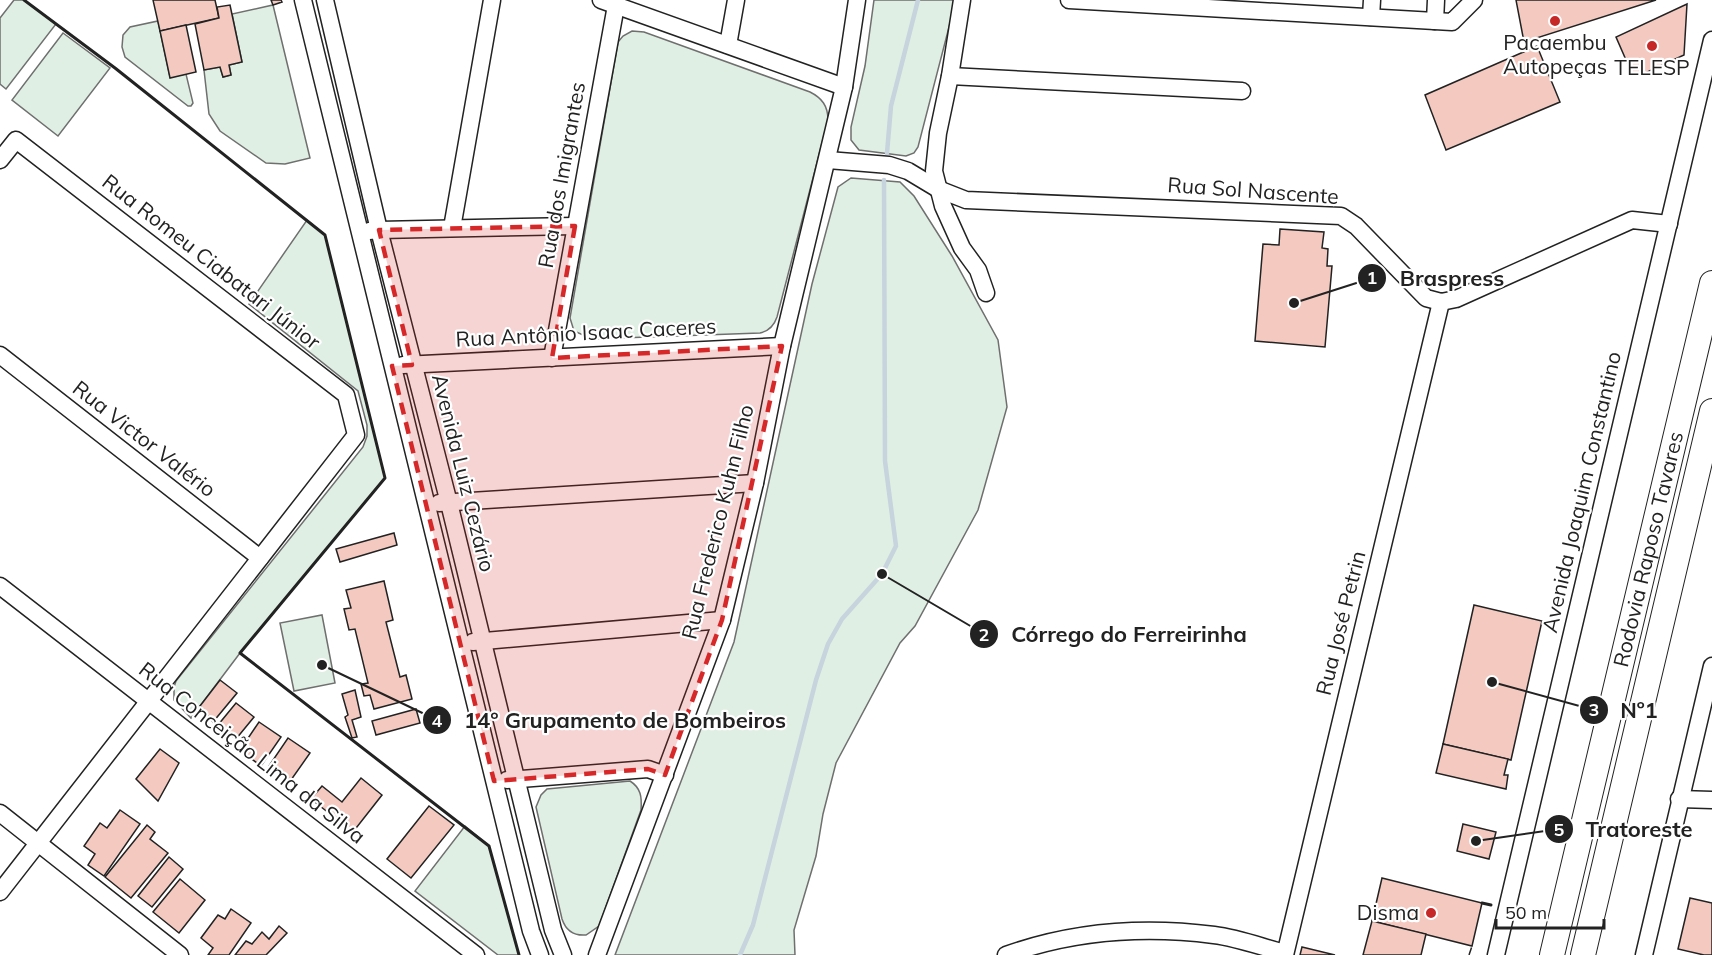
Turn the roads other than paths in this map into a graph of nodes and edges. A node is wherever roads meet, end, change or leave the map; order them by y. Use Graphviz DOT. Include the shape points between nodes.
graph roads {
  1 [pos="303,0"];
  2 [pos="325,0"];
  3 [pos="492,0"];
  4 [pos="736,0"];
  5 [pos="857,0"];
  6 [pos="962,0"];
  7 [pos="1069,0"];
  8 [pos="1436,0"];
  9 [pos="1474,0"];
  10 [pos="611,1"];
  11 [pos="1212,4"];
  12 [pos="1300,6"];
  13 [pos="1371,8"];
  14 [pos="1435,21"];
  15 [pos="1712,40"];
  16 [pos="728,45"];
  17 [pos="950,76"];
  18 [pos="844,87"];
  19 [pos="1242,91"];
  20 [pos="0,160"];
  21 [pos="828,160"];
  22 [pos="938,189"];
  23 [pos="1669,224"];
  24 [pos="575,225"];
  25 [pos="452,228"];
  26 [pos="379,230"];
  27 [pos="360,233"];
  28 [pos="1712,283"];
  29 [pos="986,293"];
  30 [pos="1441,302"];
  31 [pos="782,346"];
  32 [pos="0,355"];
  33 [pos="552,358"];
  34 [pos="412,365"];
  35 [pos="392,366"];
  36 [pos="1712,411"];
  37 [pos="755,483"];
  38 [pos="449,503"];
  39 [pos="426,504"];
  40 [pos="260,558"];
  41 [pos="465,568"];
  42 [pos="442,572"];
  43 [pos="0,586"];
  44 [pos="722,620"];
  45 [pos="483,641"];
  46 [pos="460,643"];
  47 [pos="1712,666"];
  48 [pos="149,701"];
  49 [pos="665,775"];
  50 [pos="515,779"];
  51 [pos="494,781"];
  52 [pos="1679,799"];
  53 [pos="1712,800"];
  54 [pos="0,813"];
  55 [pos="38,843"];
  56 [pos="0,892"];
  57 [pos="1285,954"];
  58 [pos="180,955"];
  59 [pos="476,955"];
  60 [pos="540,955"];
  61 [pos="563,955"];
  62 [pos="597,955"];
  63 [pos="1006,955"];
  64 [pos="1496,955"];
  65 [pos="1552,955"];
  66 [pos="1583,955"];
  67 [pos="1644,955"];
  1 -- 27 [label="street, Avenida Luiz Cezário"];
  2 -- 26 [label="street, Avenida Luiz Cezário"];
  3 -- 25 [label="street"];
  4 -- 16 [label="street"];
  5 -- 18 [label="street, Rua Frederico Kuhn Filho"];
  6 -- 17 [label="street"];
  7 -- 11 [label="street"];
  8 -- 14 [label="street"];
  9 -- 14 [label="street" via="1452,21"];
  10 -- 16 [label="street"];
  10 -- 24 [label="street, Rua dos Imigrantes"];
  11 -- 12 [label="street"];
  12 -- 13 [label="street"];
  13 -- 14 [label="street"];
  15 -- 23 [label="street, Avenida Joaquim Constantino"];
  16 -- 18 [label="street"];
  17 -- 19 [label="street"];
  17 -- 22 [label="street" via="938,133 934,171"];
  18 -- 21 [label="street, Rua Frederico Kuhn Filho"];
  20 -- 40 [label="street, Rua Romeu Ciabatari Júnior" via="16,140 346,394 356,435"];
  21 -- 22 [label="street, Rua Sol Nascente" via="889,165"];
  21 -- 31 [label="street, Rua Frederico Kuhn Filho"];
  22 -- 29 [label="street"];
  22 -- 30 [label="street, Rua Sol Nascente" via="966,200 1341,216 1356,226 1426,298"];
  23 -- 30 [label="street" via="1632,220"];
  23 -- 64 [label="street, Avenida Joaquim Constantino"];
  24 -- 25 [label="street"];
  24 -- 33 [label="street, Rua dos Imigrantes"];
  25 -- 26 [label="street"];
  26 -- 27 [label="street"];
  26 -- 34 [label="street, Avenida Luiz Cezário"];
  27 -- 35 [label="street, Avenida Luiz Cezário"];
  28 -- 65 [label="highway, Rodovia Raposo Tavares"];
  30 -- 57 [label="street, Rua José Petrin"];
  31 -- 33 [label="street, Rua Antônio Isaac Caceres"];
  31 -- 37 [label="street, Rua Frederico Kuhn Filho"];
  32 -- 40 [label="street, Rua Victor Valério"];
  33 -- 34 [label="street, Rua Antônio Isaac Caceres"];
  34 -- 35 [label="street, Rua Antônio Isaac Caceres"];
  34 -- 38 [label="street, Avenida Luiz Cezário"];
  35 -- 39 [label="street, Avenida Luiz Cezário"];
  36 -- 66 [label="highway, Rodovia Raposo Tavares"];
  37 -- 38 [label="street"];
  37 -- 44 [label="street, Rua Frederico Kuhn Filho"];
  38 -- 39 [label="street"];
  38 -- 41 [label="street, Avenida Luiz Cezário"];
  39 -- 42 [label="street, Avenida Luiz Cezário"];
  40 -- 48 [label="street"];
  41 -- 42 [label="street"];
  41 -- 45 [label="street, Avenida Luiz Cezário"];
  42 -- 46 [label="street, Avenida Luiz Cezário"];
  43 -- 48 [label="street, Rua Conceição Lima da Silva"];
  44 -- 45 [label="street"];
  44 -- 49 [label="street, Rua Frederico Kuhn Filho"];
  45 -- 46 [label="street"];
  45 -- 50 [label="street, Avenida Luiz Cezário"];
  46 -- 51 [label="street, Avenida Luiz Cezário"];
  47 -- 52 [label="street"];
  48 -- 55 [label="street"];
  48 -- 59 [label="street, Rua Conceição Lima da Silva"];
  49 -- 50 [label="street" via="648,769"];
  49 -- 62 [label="street, Rua Frederico Kuhn Filho"];
  50 -- 51 [label="street"];
  50 -- 61 [label="street, Avenida Luiz Cezário" via="553,930"];
  51 -- 60 [label="street, Avenida Luiz Cezário"];
  52 -- 53 [label="street"];
  52 -- 67 [label="street"];
  54 -- 55 [label="street"];
  55 -- 56 [label="street"];
  55 -- 58 [label="street"];
  57 -- 63 [label="street" via="1216,935 1101,932 1039,943"];
}
